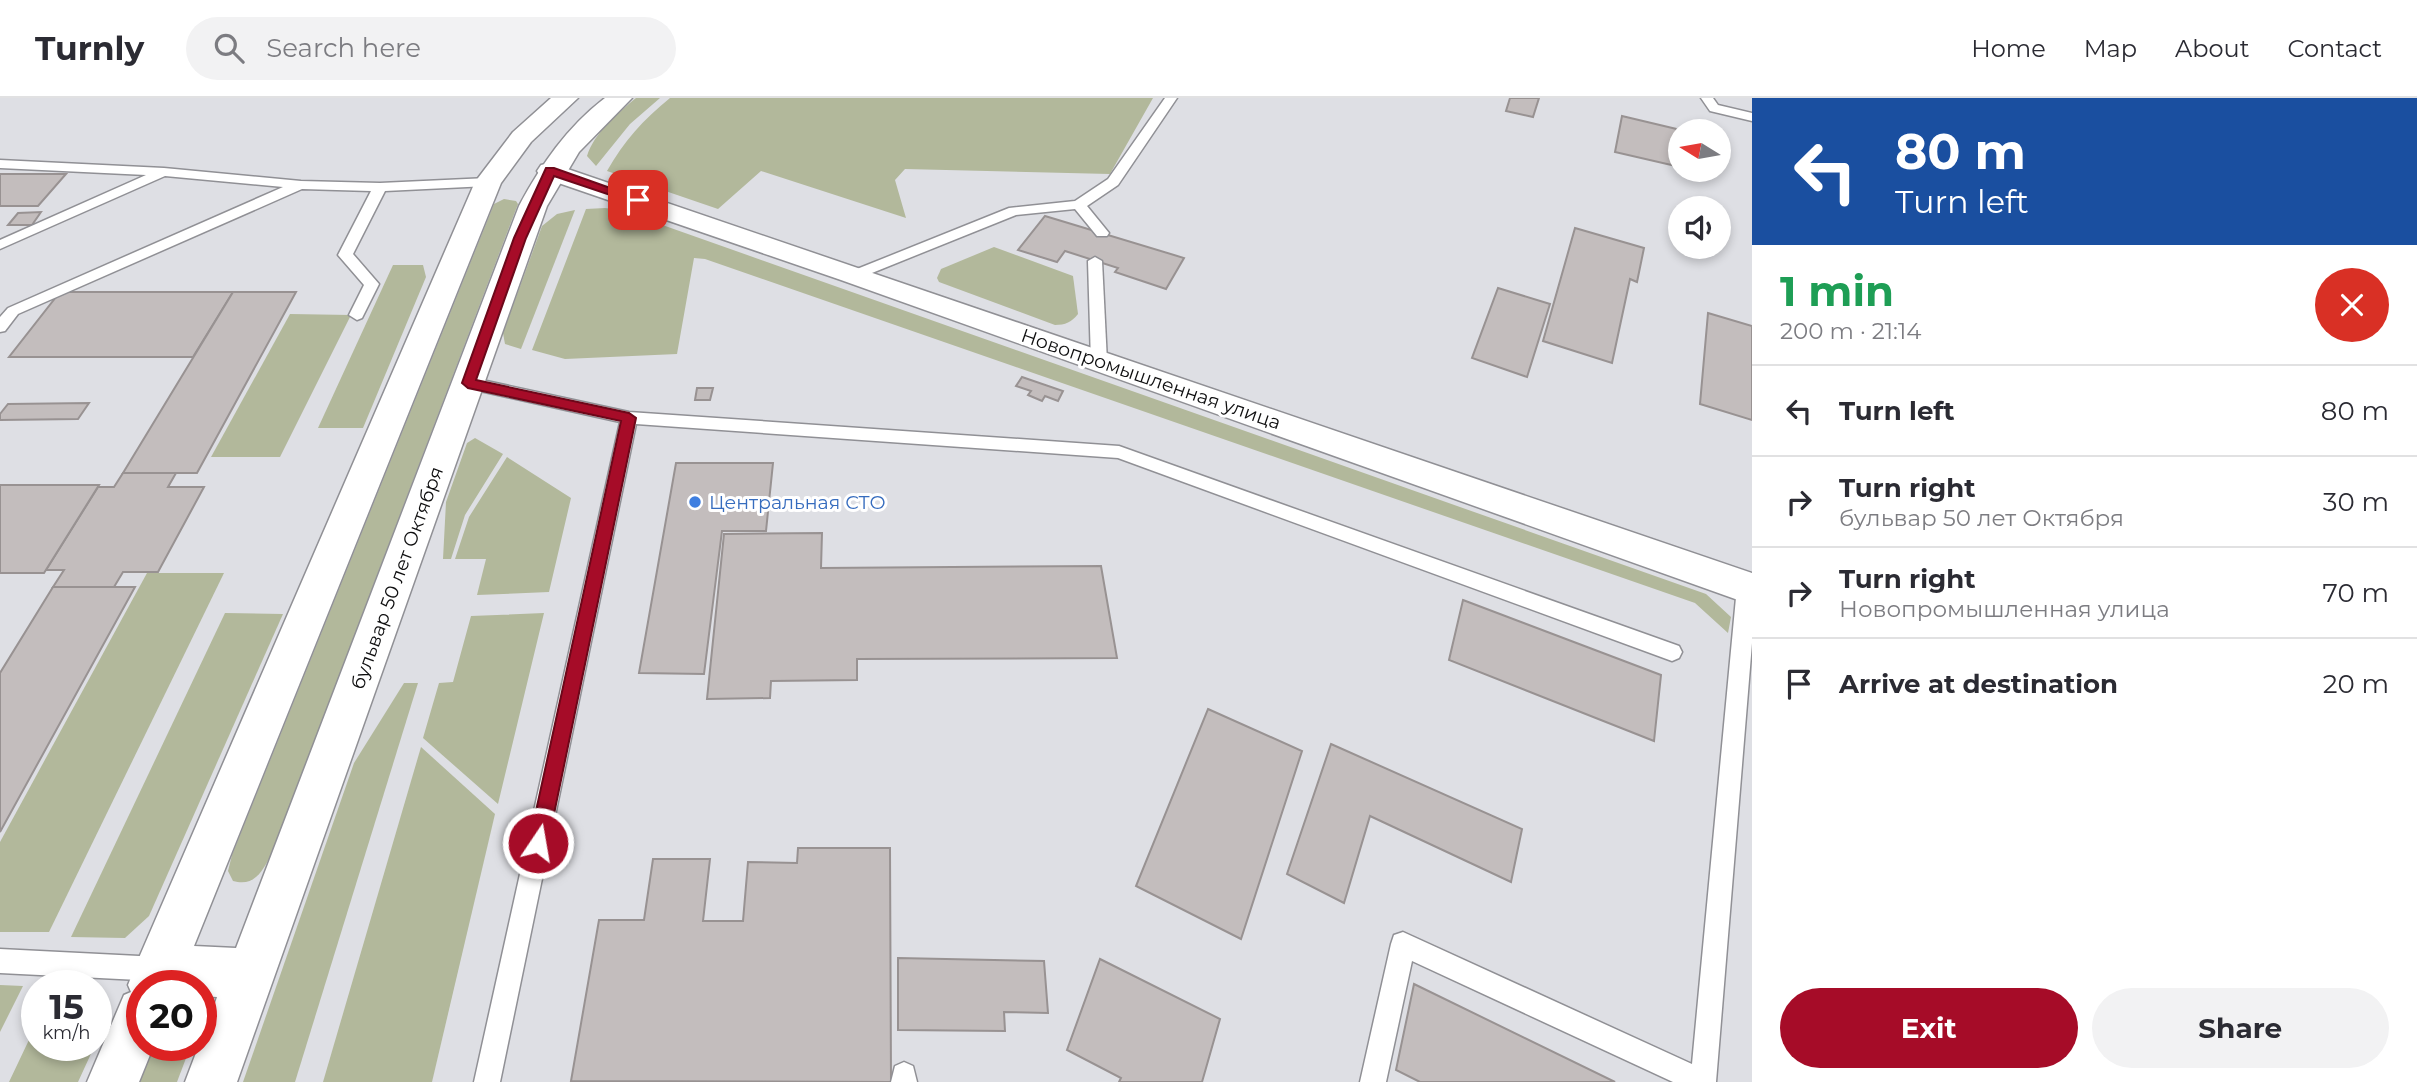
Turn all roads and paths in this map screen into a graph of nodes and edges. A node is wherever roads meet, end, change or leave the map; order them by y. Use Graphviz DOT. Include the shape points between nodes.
graph roads {
  1 [pos="566,98"];
  2 [pos="620,98"];
  3 [pos="1171,98"];
  4 [pos="1707,98"];
  5 [pos="1752,117"];
  6 [pos="0,164"];
  7 [pos="550,171"];
  8 [pos="164,172"];
  9 [pos="488,182"];
  10 [pos="301,185"];
  11 [pos="380,187"];
  12 [pos="1080,205"];
  13 [pos="1102,233"];
  14 [pos="0,245"];
  15 [pos="1094,261"];
  16 [pos="857,274"];
  17 [pos="358,315"];
  18 [pos="0,327"];
  19 [pos="1099,362"];
  20 [pos="468,383"];
  21 [pos="629,418"];
  22 [pos="1750,588"];
  23 [pos="1672,652"];
  24 [pos="0,961"];
  25 [pos="160,970"];
  26 [pos="251,974"];
  27 [pos="217,979"];
  28 [pos="126,984"];
  29 [pos="126,1051"];
  30 [pos="113,1082"];
  31 [pos="211,1082"];
  32 [pos="487,1082"];
  33 [pos="1373,1082"];
  34 [pos="1702,1082"];
  1 -- 9 [label="main road" via="522,137"];
  2 -- 7 [label="main road, бульвар 50 лет Октября" via="576,135"];
  3 -- 12 [label="lane" via="1113,182"];
  4 -- 5 [label="lane" via="1714,108"];
  6 -- 8 [label="lane"];
  7 -- 16 [label="main road, Новопромышленная улица"];
  7 -- 20 [label="main road, бульвар 50 лет Октября" via="520,238"];
  8 -- 10 [label="lane"];
  8 -- 14 [label="lane"];
  9 -- 11 [label="lane"];
  9 -- 25 [label="main road"];
  10 -- 11 [label="lane"];
  10 -- 18 [label="lane" via="13,311"];
  11 -- 17 [label="lane" via="345,255 372,284"];
  12 -- 13 [label="lane"];
  12 -- 16 [label="lane" via="1014,211"];
  15 -- 19 [label="lane"];
  16 -- 19 [label="main road, Новопромышленная улица"];
  19 -- 22 [label="main road, Новопромышленная улица"];
  20 -- 21 [label="lane"];
  20 -- 26 [label="main road, бульвар 50 лет Октября"];
  21 -- 23 [label="lane" via="1119,452"];
  21 -- 32 [label="lane"];
  22 -- 34 [label="lane"];
  24 -- 28 [label="lane"];
  26 -- 27 [label="main road"];
  26 -- 31 [label="main road, бульвар 50 лет Октября"];
  29 -- 30 [label="main road"];
  33 -- 34 [label="lane" via="1403,944"];
}
